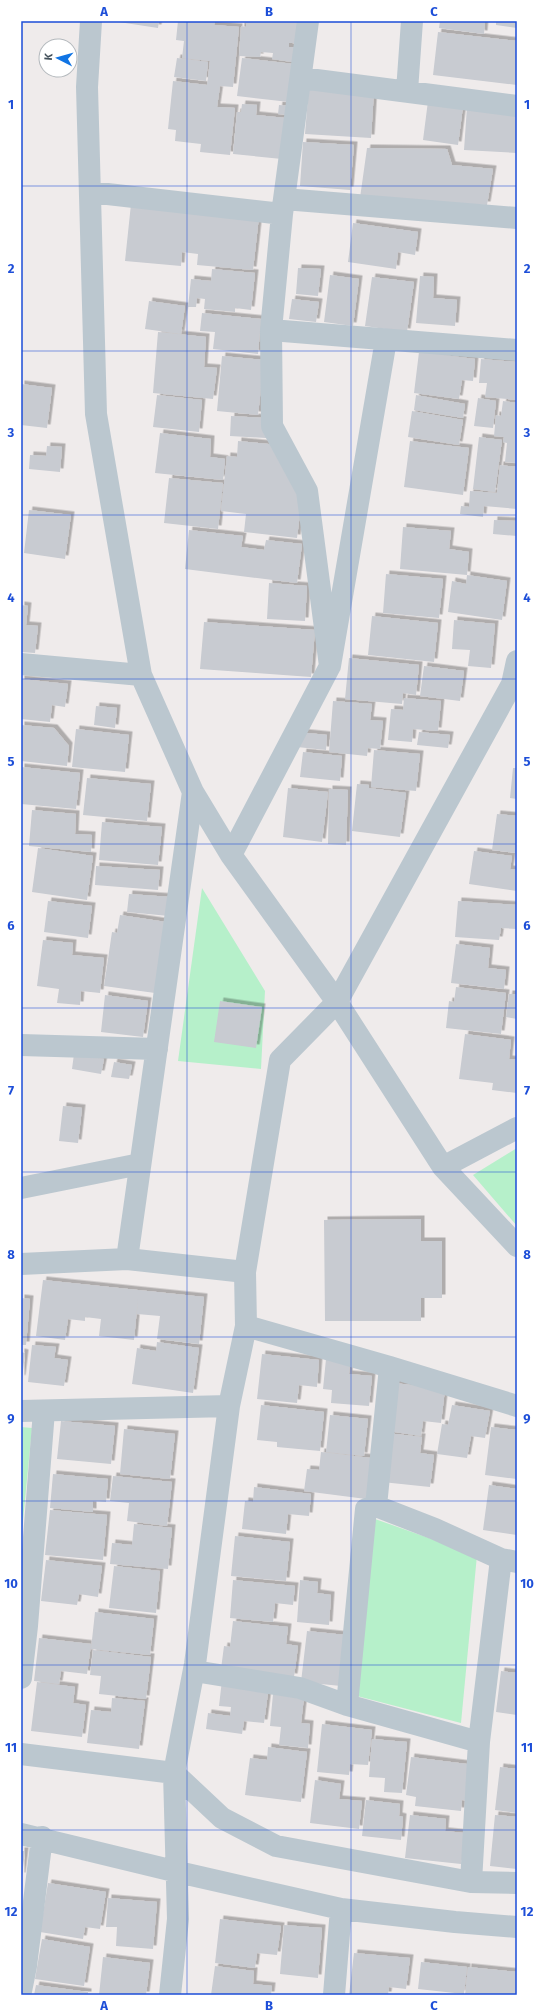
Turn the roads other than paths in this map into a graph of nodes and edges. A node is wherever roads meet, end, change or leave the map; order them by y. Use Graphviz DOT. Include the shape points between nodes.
graph roads {
  1 [pos="91,21"];
  2 [pos="308,21"];
  3 [pos="412,21"];
  4 [pos="300,78"];
  5 [pos="407,91"];
  6 [pos="517,106"];
  7 [pos="90,192"];
  8 [pos="283,206"];
  9 [pos="517,218"];
  10 [pos="271,330"];
  11 [pos="386,340"];
  12 [pos="517,350"];
  13 [pos="517,661"];
  14 [pos="21,664"];
  15 [pos="330,666"];
  16 [pos="142,675"];
  17 [pos="514,685"];
  18 [pos="193,792"];
  19 [pos="231,854"];
  20 [pos="338,1002"];
  21 [pos="21,1045"];
  22 [pos="157,1049"];
  23 [pos="517,1128"];
  24 [pos="140,1164"];
  25 [pos="443,1167"];
  26 [pos="21,1188"];
  27 [pos="517,1246"];
  28 [pos="127,1259"];
  29 [pos="21,1264"];
  30 [pos="245,1272"];
  31 [pos="246,1326"];
  32 [pos="390,1367"];
  33 [pos="229,1406"];
  34 [pos="517,1406"];
  35 [pos="21,1411"];
  36 [pos="44,1412"];
  37 [pos="376,1506"];
  38 [pos="509,1561"];
  39 [pos="24,1626"];
  40 [pos="194,1671"];
  41 [pos="21,1678"];
  42 [pos="347,1705"];
  43 [pos="479,1742"];
  44 [pos="21,1754"];
  45 [pos="174,1773"];
  46 [pos="31,1835"];
  47 [pos="178,1872"];
  48 [pos="471,1882"];
  49 [pos="517,1884"];
  50 [pos="341,1909"];
  51 [pos="517,1928"];
  52 [pos="24,1966"];
  53 [pos="21,1991"];
  54 [pos="170,1995"];
  55 [pos="334,1995"];
  1 -- 7 [label="street" via="87,87"];
  2 -- 4 [label="street"];
  3 -- 5 [label="street"];
  4 -- 5 [label="street"];
  4 -- 8 [label="street"];
  5 -- 6 [label="street"];
  7 -- 8 [label="street"];
  7 -- 16 [label="street" via="96,414"];
  8 -- 9 [label="street"];
  8 -- 10 [label="street"];
  10 -- 11 [label="street"];
  10 -- 15 [label="street" via="272,426 307,491"];
  11 -- 12 [label="street"];
  11 -- 15 [label="street"];
  13 -- 17 [label="street"];
  14 -- 16 [label="street"];
  15 -- 19 [label="street"];
  16 -- 18 [label="street"];
  17 -- 20 [label="street"];
  18 -- 19 [label="street"];
  18 -- 22 [label="street"];
  19 -- 20 [label="street"];
  20 -- 25 [label="street"];
  20 -- 30 [label="street" via="280,1060"];
  21 -- 22 [label="street"];
  22 -- 24 [label="street"];
  23 -- 25 [label="street"];
  24 -- 26 [label="street"];
  24 -- 28 [label="street"];
  25 -- 27 [label="street"];
  28 -- 29 [label="street"];
  28 -- 30 [label="street"];
  30 -- 31 [label="street"];
  31 -- 32 [label="street"];
  31 -- 33 [label="street"];
  32 -- 34 [label="street"];
  32 -- 37 [label="street"];
  33 -- 36 [label="street"];
  33 -- 40 [label="street"];
  35 -- 36 [label="street"];
  36 -- 39 [label="street"];
  37 -- 38 [label="street"];
  37 -- 42 [label="street" via="366,1509"];
  38 -- 43 [label="street"];
  39 -- 41 [label="street"];
  40 -- 42 [label="street" via="300,1688"];
  40 -- 45 [label="street"];
  42 -- 43 [label="street"];
  43 -- 48 [label="street"];
  44 -- 45 [label="street"];
  45 -- 47 [label="street"];
  45 -- 48 [label="street" via="222,1818 276,1846"];
  46 -- 47 [label="street"];
  46 -- 52 [label="street"];
  47 -- 50 [label="street"];
  47 -- 54 [label="street" via="178,1919"];
  48 -- 49 [label="street"];
  50 -- 51 [label="street"];
  50 -- 55 [label="street"];
  52 -- 53 [label="street"];
}
